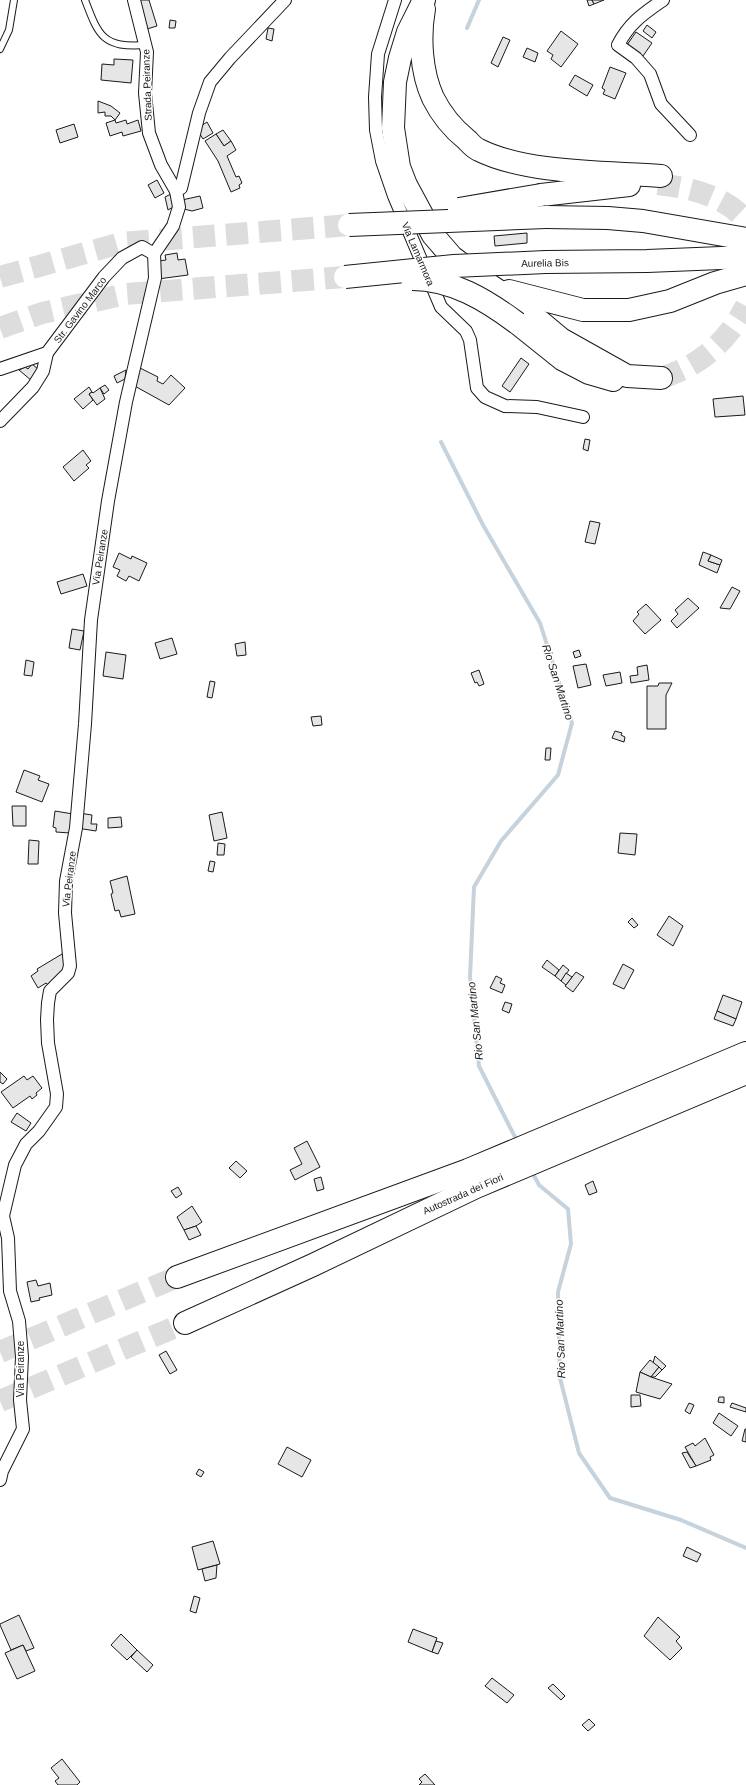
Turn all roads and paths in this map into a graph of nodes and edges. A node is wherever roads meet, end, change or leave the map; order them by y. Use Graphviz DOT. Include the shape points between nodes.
graph roads {
  1 [pos="14,0"];
  2 [pos="85,0"];
  3 [pos="134,0"];
  4 [pos="285,0"];
  5 [pos="395,0"];
  6 [pos="425,0"];
  7 [pos="662,0"];
  8 [pos="146,45"];
  9 [pos="0,49"];
  10 [pos="690,135"];
  11 [pos="176,191"];
  12 [pos="746,239"];
  13 [pos="154,254"];
  14 [pos="746,257"];
  15 [pos="746,274"];
  16 [pos="490,286"];
  17 [pos="47,353"];
  18 [pos="0,369"];
  19 [pos="583,417"];
  20 [pos="0,421"];
  21 [pos="746,1053"];
  22 [pos="746,1073"];
  23 [pos="178,1277"];
  24 [pos="185,1323"];
  25 [pos="0,1480"];
  1 -- 9 [label="lane" via="9,30"];
  2 -- 8 [label="lane" via="98,31 107,40 120,45"];
  3 -- 8 [label="street, Strada Peiranze"];
  4 -- 11 [label="street" via="210,82 199,113 181,188"];
  5 -- 19 [label="street, Via Lamarmora" via="378,54 375,97 377,138 394,196 441,307 466,331 470,340 477,388 485,396 505,406 537,407"];
  6 -- 12 [label="highway, bridge" via="422,40 429,88 439,110 451,127 478,150 519,164 660,180 541,195 349,226 546,217 615,218"];
  6 -- 16 [label="highway" via="408,32 396,82 393,128 399,168 433,235 452,257"];
  7 -- 10 [label="street" via="625,31 618,45 636,58 650,74 661,104"];
  8 -- 11 [label="street, Strada Peiranze" via="145,93 149,133 161,165"];
  11 -- 13 [label="street, Strada Peiranze" via="179,207 177,216"];
  13 -- 17 [label="street, Str. Gavino Marco" via="142,247 122,258 104,277"];
  13 -- 25 [label="street, Via Peiranze" via="155,278 126,402 108,501 91,620 76,828 66,881 65,914 70,966 68,973 50,991 47,1020 48,1043 57,1094 56,1107 26,1144 15,1165 3,1216 8,1238 10,1291 19,1320 23,1429"];
  14 -- 16 [label="highway, Aurelia Bis, bridge" via="454,266 345,280 438,281 485,301 562,359 589,373 630,386 663,382 627,376 561,339 525,309"];
  15 -- 16 [label="highway" via="670,301 628,310 583,310"];
  17 -- 18 [label="street, Str. Gavino Marco"];
  17 -- 20 [label="street" via="43,372 33,387"];
  21 -- 23 [label="highway, Autostrada dei Fiori" via="468,1170"];
  22 -- 24 [label="highway, Autostrada dei Fiori" via="476,1187"];
}
